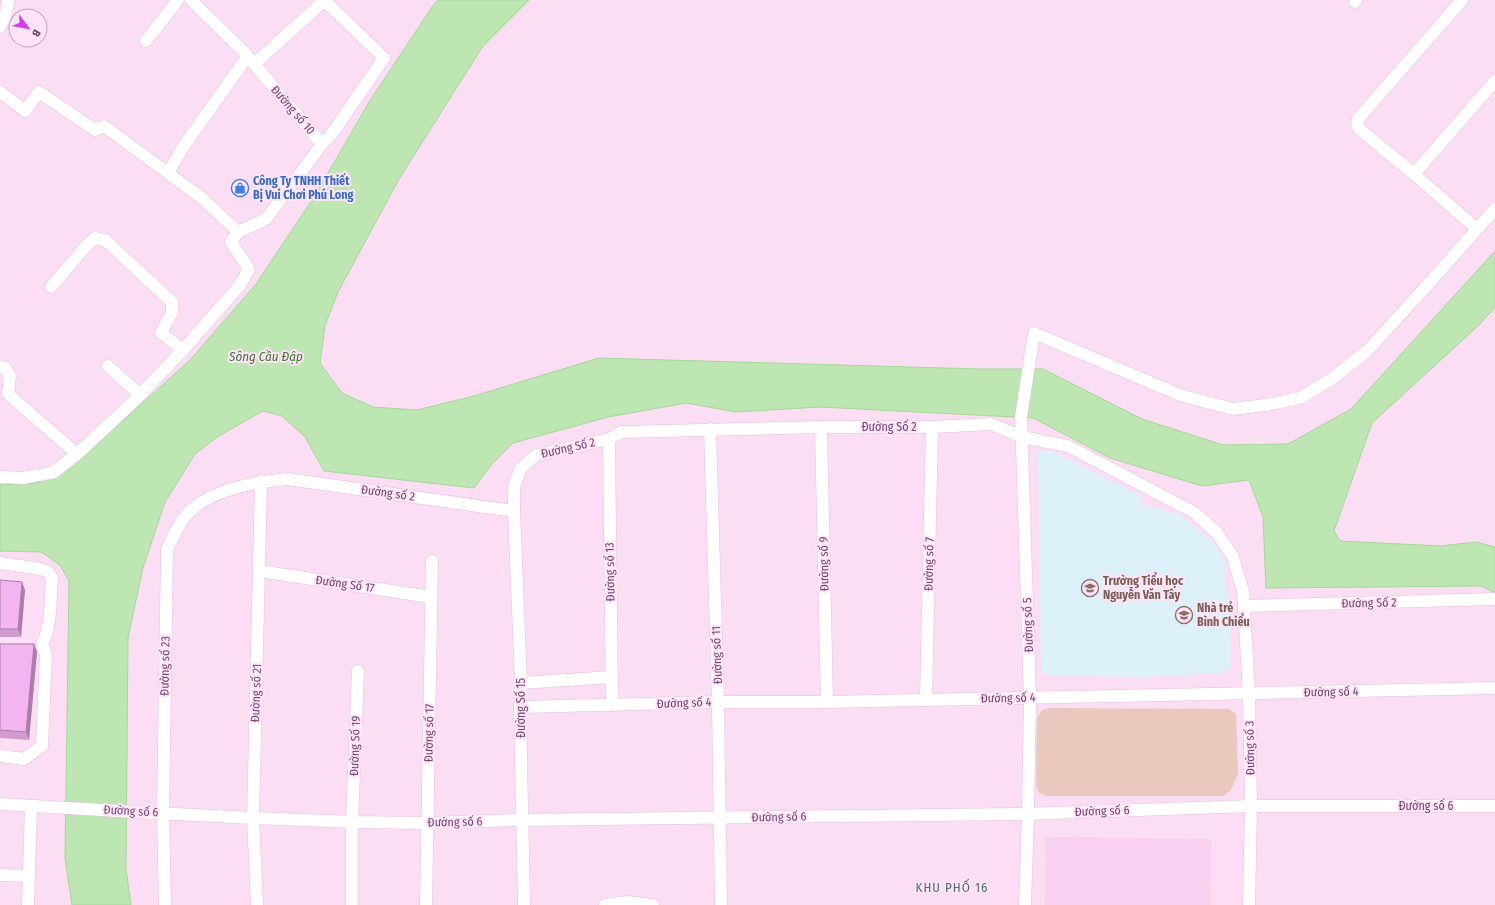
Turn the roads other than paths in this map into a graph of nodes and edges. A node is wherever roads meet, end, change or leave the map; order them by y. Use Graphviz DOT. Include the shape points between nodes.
graph roads {
  1 [pos="8,0"];
  2 [pos="178,0"];
  3 [pos="191,0"];
  4 [pos="326,0"];
  5 [pos="1462,0"];
  6 [pos="0,26"];
  7 [pos="146,41"];
  8 [pos="251,60"];
  9 [pos="1495,81"];
  10 [pos="0,92"];
  11 [pos="322,144"];
  12 [pos="168,173"];
  13 [pos="1414,174"];
  14 [pos="1495,209"];
  15 [pos="1477,229"];
  16 [pos="238,232"];
  17 [pos="51,287"];
  18 [pos="183,350"];
  19 [pos="108,366"];
  20 [pos="0,367"];
  21 [pos="140,395"];
  22 [pos="821,427"];
  23 [pos="932,427"];
  24 [pos="710,429"];
  25 [pos="1022,437"];
  26 [pos="608,439"];
  27 [pos="77,454"];
  28 [pos="0,477"];
  29 [pos="262,482"];
  30 [pos="514,510"];
  31 [pos="432,561"];
  32 [pos="0,563"];
  33 [pos="259,571"];
  34 [pos="1243,591"];
  35 [pos="432,597"];
  36 [pos="1495,599"];
  37 [pos="1244,606"];
  38 [pos="28,644"];
  39 [pos="42,645"];
  40 [pos="358,671"];
  41 [pos="612,677"];
  42 [pos="521,683"];
  43 [pos="1495,688"];
  44 [pos="1249,694"];
  45 [pos="1030,698"];
  46 [pos="926,700"];
  47 [pos="718,702"];
  48 [pos="827,702"];
  49 [pos="612,705"];
  50 [pos="520,707"];
  51 [pos="0,756"];
  52 [pos="0,804"];
  53 [pos="30,806"];
  54 [pos="1251,806"];
  55 [pos="1495,806"];
  56 [pos="163,813"];
  57 [pos="1028,813"];
  58 [pos="253,818"];
  59 [pos="719,818"];
  60 [pos="522,820"];
  61 [pos="352,822"];
  62 [pos="428,823"];
  63 [pos="0,875"];
  64 [pos="28,876"];
  65 [pos="28,905"];
  66 [pos="165,905"];
  67 [pos="257,905"];
  68 [pos="352,905"];
  69 [pos="426,905"];
  70 [pos="524,905"];
  71 [pos="605,905"];
  72 [pos="652,905"];
  73 [pos="721,905"];
  74 [pos="1025,905"];
  75 [pos="1249,905"];
  1 -- 6 [label="street" via="8,8"];
  2 -- 7 [label="street"];
  3 -- 8 [label="street, Đường số 10"];
  4 -- 8 [label="street"];
  4 -- 11 [label="street, Đường số 10" via="384,58 331,135"];
  5 -- 13 [label="street" via="1358,120 1359,129"];
  8 -- 11 [label="street, Đường số 10"];
  8 -- 12 [label="street" via="183,147"];
  9 -- 13 [label="street"];
  10 -- 12 [label="street" via="25,111 39,92 95,130 104,126"];
  11 -- 16 [label="street" via="266,219"];
  12 -- 16 [label="street" via="202,198"];
  13 -- 15 [label="street"];
  14 -- 15 [label="street"];
  15 -- 25 [label="street, Đường số 5" via="1367,351 1333,378 1300,398 1233,409 1180,395 1034,333 1021,417"];
  16 -- 18 [label="street" via="232,242 249,269 240,285"];
  17 -- 18 [label="street" via="95,238 105,240 172,302 172,312 161,333"];
  18 -- 21 [label="street"];
  19 -- 21 [label="street"];
  20 -- 27 [label="street" via="5,368 10,376 8,394"];
  21 -- 27 [label="street"];
  22 -- 23 [label="street, Đường Số 2"];
  22 -- 24 [label="street, Đường Số 2"];
  22 -- 48 [label="street, Đường số 9"];
  23 -- 25 [label="street, Đường Số 2" via="991,424"];
  23 -- 46 [label="street, Đường số 7"];
  24 -- 26 [label="street, Đường Số 2" via="622,432"];
  24 -- 47 [label="street, Đường số 11"];
  25 -- 34 [label="street, Đường Số 2" via="1068,446 1195,513 1218,534 1233,557"];
  25 -- 45 [label="street, Đường số 5"];
  26 -- 30 [label="street, Đường Số 2" via="536,455 520,469 514,487"];
  26 -- 41 [label="street, Đường số 13"];
  27 -- 28 [label="street" via="54,472 23,478"];
  29 -- 30 [label="street, Đường số 2" via="287,479"];
  29 -- 33 [label="street, Đường số 21"];
  29 -- 56 [label="street, Đường số 23" via="207,499 189,512 176,530 167,550"];
  30 -- 42 [label="street, Đường Số 15"];
  31 -- 35 [label="street, Đường số 17"];
  32 -- 39 [label="street" via="41,569 48,572 52,578 49,625"];
  33 -- 35 [label="street, Đường Số 17"];
  33 -- 58 [label="street, Đường số 21"];
  34 -- 37 [label="street, Đường số 3"];
  35 -- 62 [label="street, Đường số 17"];
  36 -- 37 [label="street, Đường Số 2"];
  37 -- 44 [label="street, Đường số 3"];
  38 -- 39 [label="street"];
  39 -- 51 [label="street" via="46,654 42,746 24,759"];
  40 -- 61 [label="street, Đường Số 19"];
  41 -- 42 [label="street"];
  41 -- 49 [label="street, Đường số 13"];
  42 -- 50 [label="street, Đường Số 15"];
  43 -- 44 [label="street, Đường số 4"];
  44 -- 45 [label="street, Đường số 4"];
  44 -- 54 [label="street, Đường số 3"];
  45 -- 46 [label="street, Đường số 4"];
  45 -- 57 [label="street, Đường số 5"];
  46 -- 48 [label="street, Đường số 4"];
  47 -- 48 [label="street, Đường số 4"];
  47 -- 49 [label="street, Đường số 4"];
  47 -- 59 [label="street, Đường số 11"];
  49 -- 50 [label="street, Đường số 4"];
  50 -- 60 [label="street, Đường Số 15"];
  52 -- 53 [label="street"];
  53 -- 56 [label="street, Đường số 6"];
  53 -- 64 [label="street"];
  54 -- 55 [label="street, Đường số 6"];
  54 -- 57 [label="street, Đường số 6"];
  54 -- 75 [label="street, Đường số 3"];
  56 -- 58 [label="street, Đường số 6"];
  56 -- 66 [label="street, Đường số 23"];
  57 -- 59 [label="street, Đường số 6"];
  57 -- 74 [label="street, Đường số 5"];
  58 -- 61 [label="street, Đường số 6"];
  58 -- 67 [label="street, Đường số 21"];
  59 -- 60 [label="street, Đường số 6"];
  59 -- 73 [label="street, Đường số 11"];
  60 -- 62 [label="street, Đường số 6"];
  60 -- 70 [label="street, Đường Số 15"];
  61 -- 62 [label="street, Đường số 6"];
  61 -- 68 [label="street, Đường Số 19"];
  62 -- 69 [label="street, Đường số 17"];
  63 -- 64 [label="street"];
  64 -- 65 [label="street"];
  71 -- 72 [label="street" via="627,902"];
}
